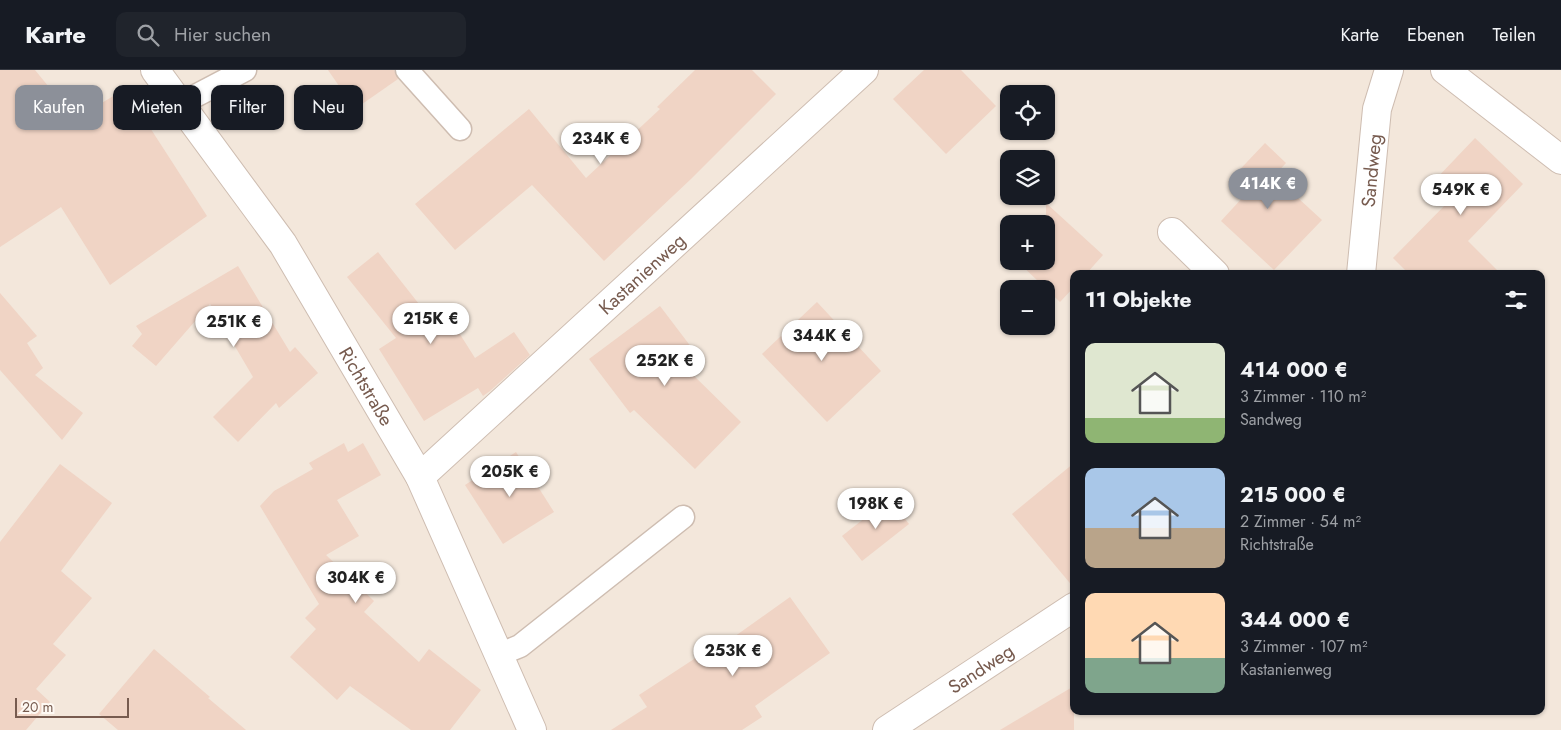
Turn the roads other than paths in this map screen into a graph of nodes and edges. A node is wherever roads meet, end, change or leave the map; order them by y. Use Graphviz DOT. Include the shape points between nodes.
graph roads {
  1 [pos="155,70"];
  2 [pos="245,70"];
  3 [pos="407,70"];
  4 [pos="864,70"];
  5 [pos="1389,70"];
  6 [pos="1445,70"];
  7 [pos="166,85"];
  8 [pos="201,93"];
  9 [pos="460,129"];
  10 [pos="199,130"];
  11 [pos="1561,160"];
  12 [pos="1172,232"];
  13 [pos="1211,270"];
  14 [pos="1361,270"];
  15 [pos="420,477"];
  16 [pos="683,517"];
  17 [pos="1070,610"];
  18 [pos="498,654"];
  19 [pos="532,730"];
  20 [pos="887,730"];
  1 -- 7 [label="street, Richtstraße"];
  2 -- 8 [label="lane"];
  3 -- 9 [label="lane"];
  4 -- 15 [label="street, Kastanienweg"];
  5 -- 14 [label="street, Sandweg" via="1377,109"];
  6 -- 11 [label="street"];
  10 -- 15 [label="street, Richtstraße" via="283,244"];
  12 -- 13 [label="street"];
  15 -- 18 [label="street, Richtstraße"];
  16 -- 18 [label="lane" via="520,646"];
  17 -- 20 [label="street, Sandweg"];
  18 -- 19 [label="street, Richtstraße"];
}
